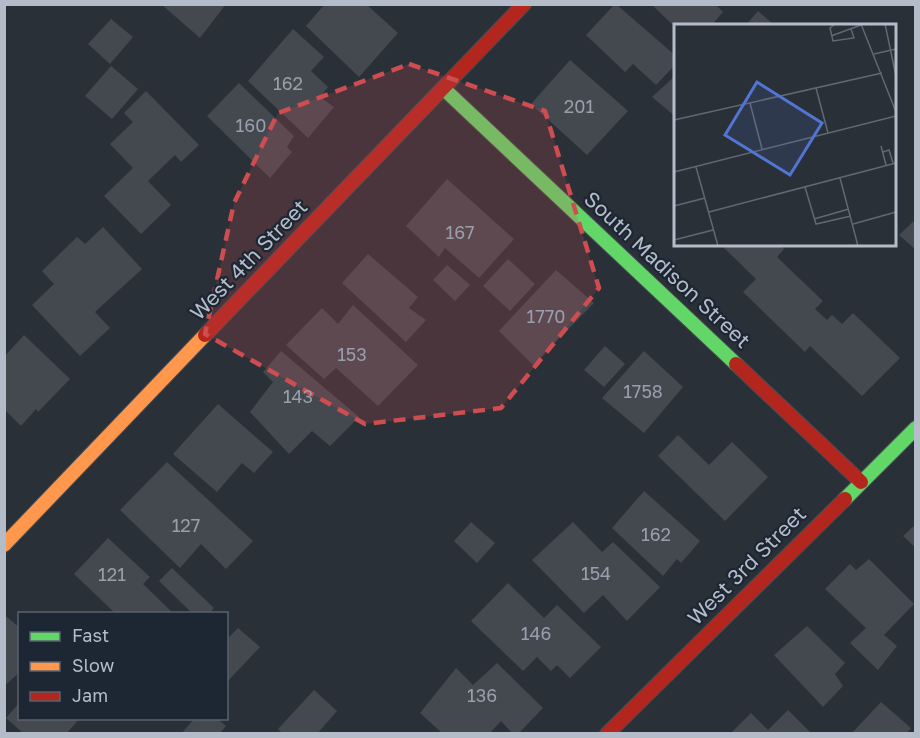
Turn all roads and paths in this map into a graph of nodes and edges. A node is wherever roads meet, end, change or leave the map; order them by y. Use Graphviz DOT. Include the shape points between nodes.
graph roads {
  1 [pos="524,4"];
  2 [pos="444,89"];
  3 [pos="915,428"];
  4 [pos="861,482"];
  5 [pos="4,544"];
  6 [pos="607,734"];
  1 -- 2 [label="street, West 4th Street"];
  2 -- 4 [label="street, South Madison Street"];
  2 -- 5 [label="street, West 4th Street"];
  3 -- 4 [label="street, West 3rd Street"];
  4 -- 6 [label="street, West 3rd Street"];
}
